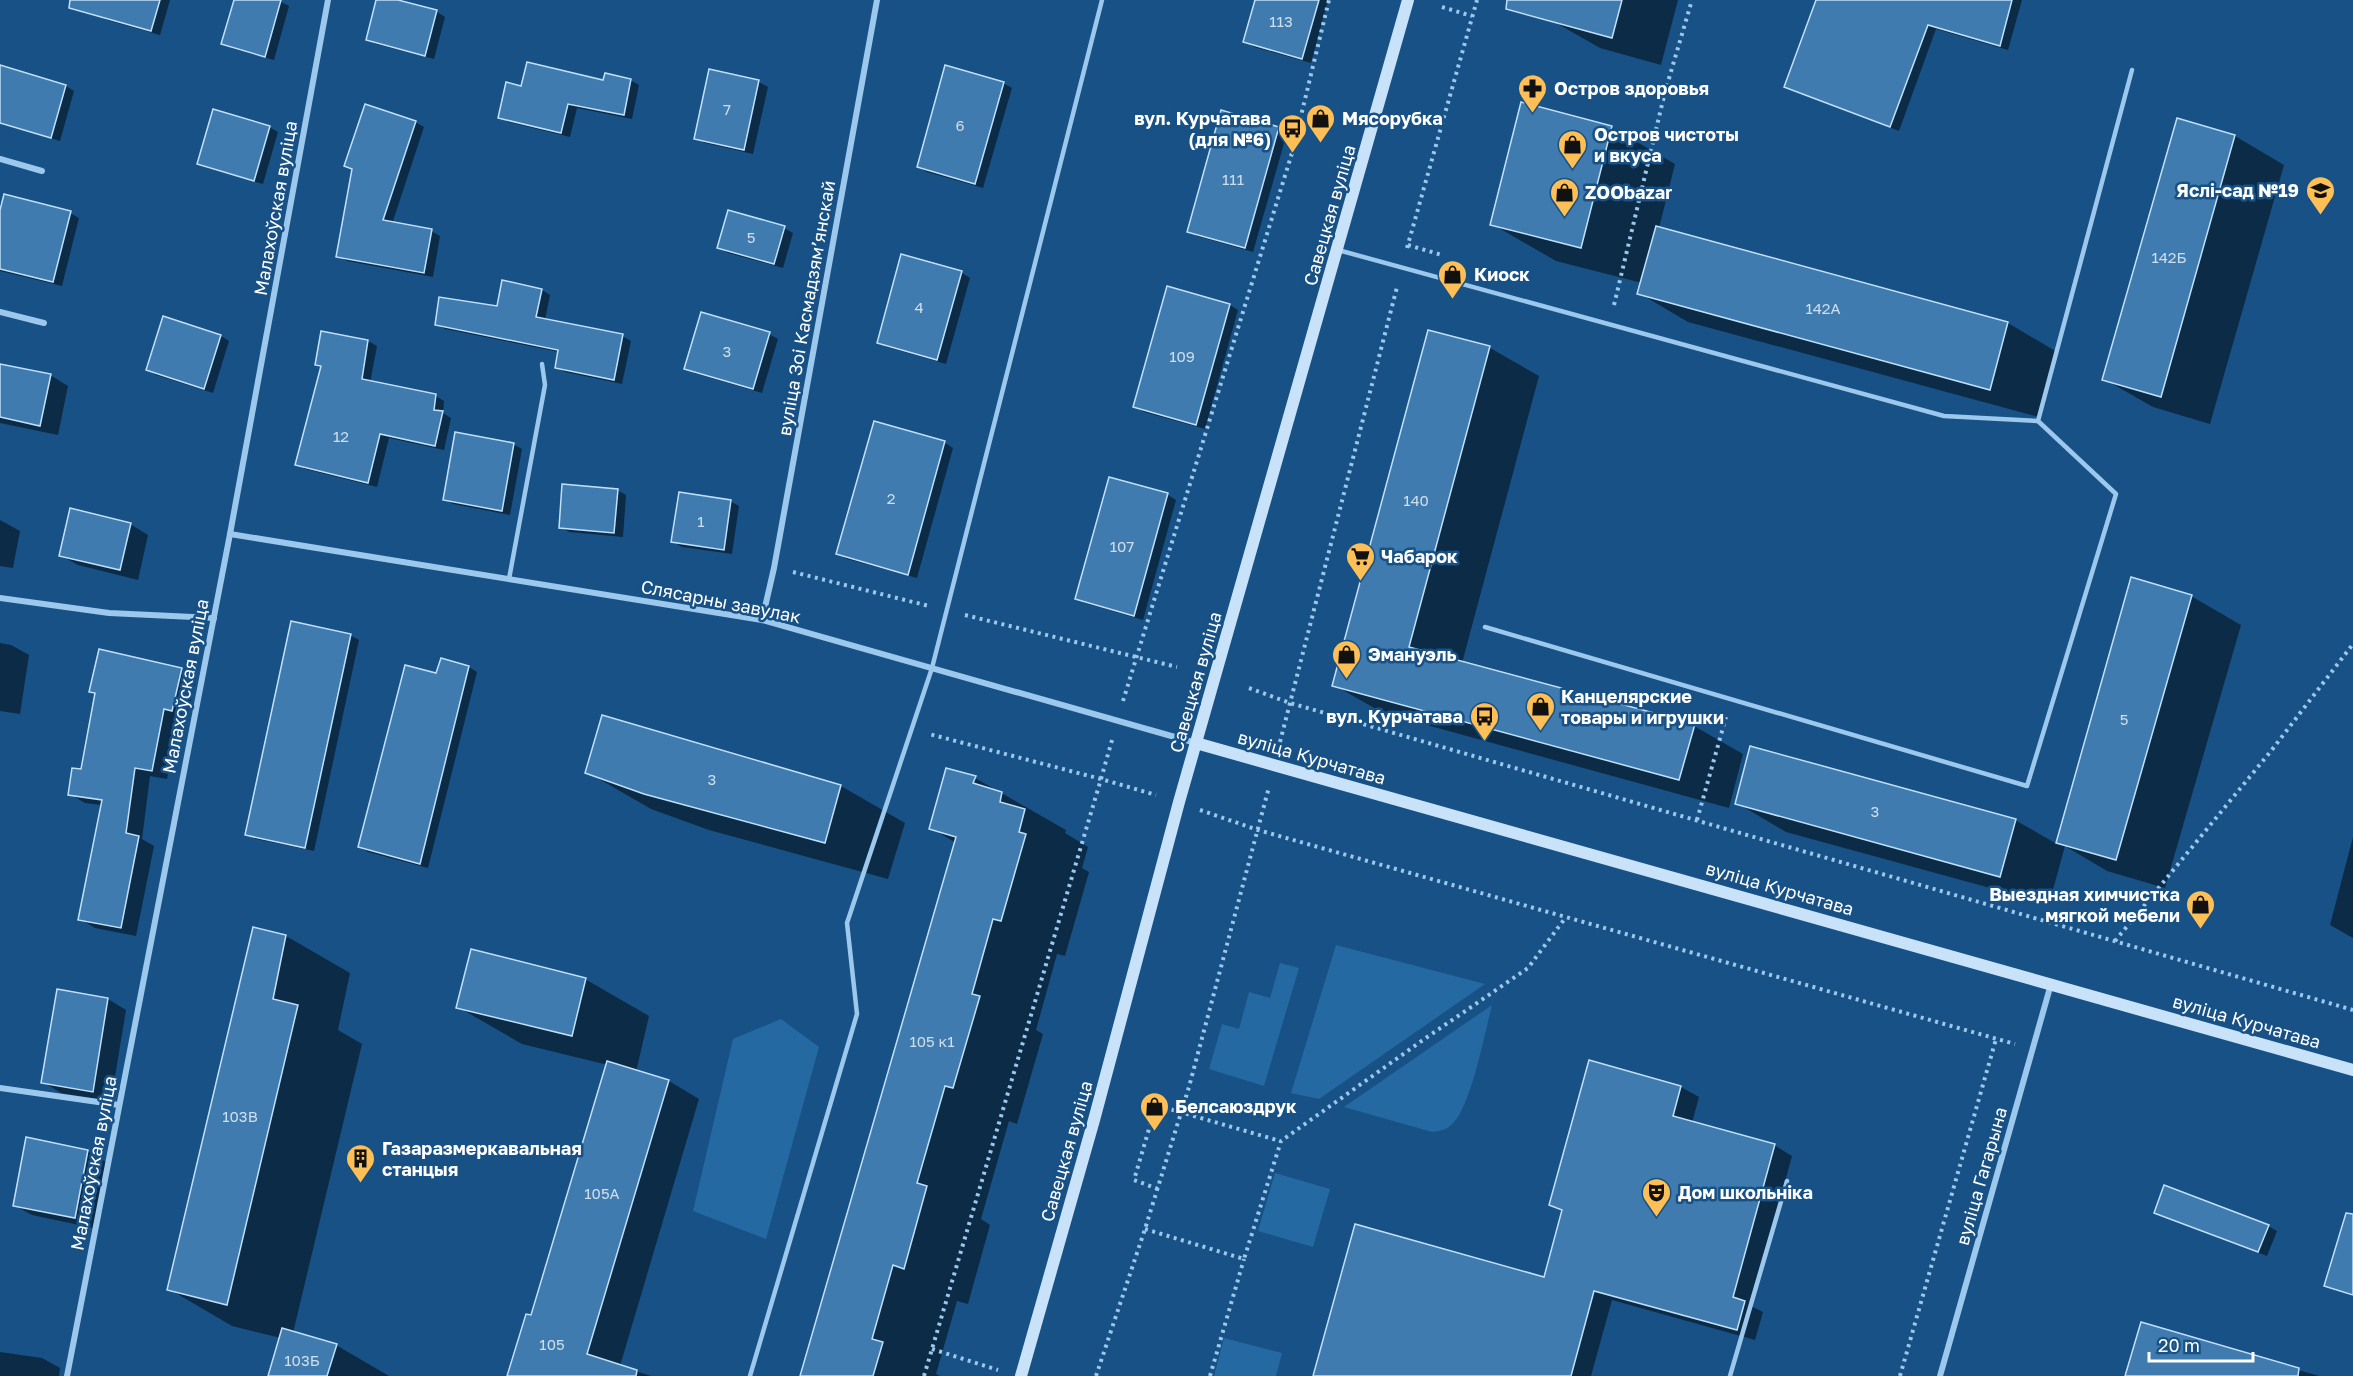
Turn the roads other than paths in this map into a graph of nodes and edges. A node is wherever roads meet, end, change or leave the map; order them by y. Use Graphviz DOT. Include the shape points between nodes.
graph roads {
  1 [pos="328,0"];
  2 [pos="877,0"];
  3 [pos="1102,0"];
  4 [pos="1408,0"];
  5 [pos="2132,70"];
  6 [pos="0,159"];
  7 [pos="42,171"];
  8 [pos="1338,250"];
  9 [pos="0,312"];
  10 [pos="44,322"];
  11 [pos="542,364"];
  12 [pos="2038,421"];
  13 [pos="230,534"];
  14 [pos="510,579"];
  15 [pos="0,598"];
  16 [pos="214,618"];
  17 [pos="762,620"];
  18 [pos="1485,627"];
  19 [pos="932,668"];
  20 [pos="1196,743"];
  21 [pos="2052,984"];
  22 [pos="2353,1070"];
  23 [pos="0,1088"];
  24 [pos="119,1105"];
  25 [pos="1787,1181"];
  26 [pos="67,1376"];
  27 [pos="750,1376"];
  28 [pos="1021,1376"];
  29 [pos="1730,1376"];
  30 [pos="1940,1376"];
  1 -- 13 [label="street, Малахоўская вуліца"];
  2 -- 17 [label="street, вуліца Зоі Касмадзямʼянскай"];
  3 -- 19 [label="lane"];
  4 -- 8 [label="main road, Савецкая вуліца"];
  5 -- 12 [label="lane"];
  6 -- 7 [label="street"];
  8 -- 12 [label="lane" via="1944,416"];
  8 -- 20 [label="main road, Савецкая вуліца"];
  9 -- 10 [label="street"];
  11 -- 14 [label="lane" via="545,385"];
  12 -- 18 [label="lane" via="2116,495 2027,786"];
  13 -- 14 [label="street, Слясарны завулак"];
  13 -- 16 [label="street, Малахоўская вуліца"];
  14 -- 17 [label="street, Слясарны завулак"];
  15 -- 16 [label="street" via="109,613"];
  16 -- 24 [label="street, Малахоўская вуліца"];
  17 -- 19 [label="street, Слясарны завулак"];
  19 -- 20 [label="street, Слясарны завулак"];
  19 -- 27 [label="lane" via="846,923 857,1014"];
  20 -- 21 [label="main road, вуліца Курчатава"];
  20 -- 28 [label="main road, Савецкая вуліца"];
  21 -- 22 [label="main road, вуліца Курчатава"];
  21 -- 30 [label="street, вуліца Гагарына"];
  23 -- 24 [label="street"];
  24 -- 26 [label="street, Малахоўская вуліца"];
  25 -- 29 [label="lane"];
}
